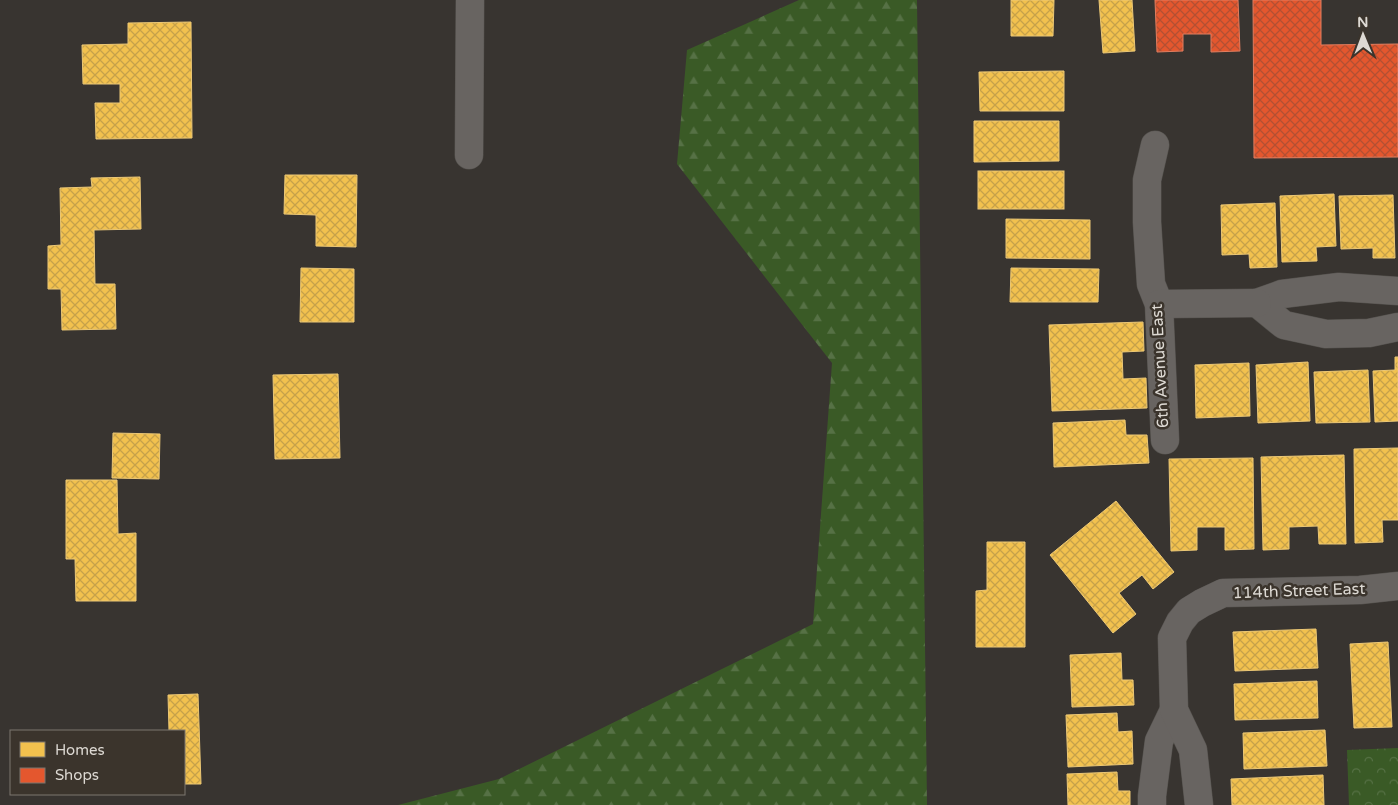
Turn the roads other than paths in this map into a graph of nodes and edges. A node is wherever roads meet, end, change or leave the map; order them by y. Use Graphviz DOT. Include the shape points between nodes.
graph roads {
  1 [pos="470,0"];
  2 [pos="1155,145"];
  3 [pos="469,155"];
  4 [pos="1398,291"];
  5 [pos="1257,303"];
  6 [pos="1159,304"];
  7 [pos="1398,327"];
  8 [pos="1165,440"];
  9 [pos="1398,586"];
  10 [pos="1174,710"];
  11 [pos="1152,805"];
  12 [pos="1200,805"];
  1 -- 3 [label="street"];
  2 -- 6 [label="street, 6th Avenue East" via="1147,180 1146,222 1151,284"];
  4 -- 5 [label="street" via="1339,287 1282,294"];
  5 -- 6 [label="street"];
  5 -- 7 [label="street" via="1284,325 1326,334 1369,333"];
  6 -- 8 [label="street, 6th Avenue East"];
  9 -- 10 [label="street, 114th Street East" via="1223,593 1202,603 1189,611 1172,638"];
  10 -- 11 [label="street" via="1159,741"];
  10 -- 12 [label="street" via="1193,750"];
}
